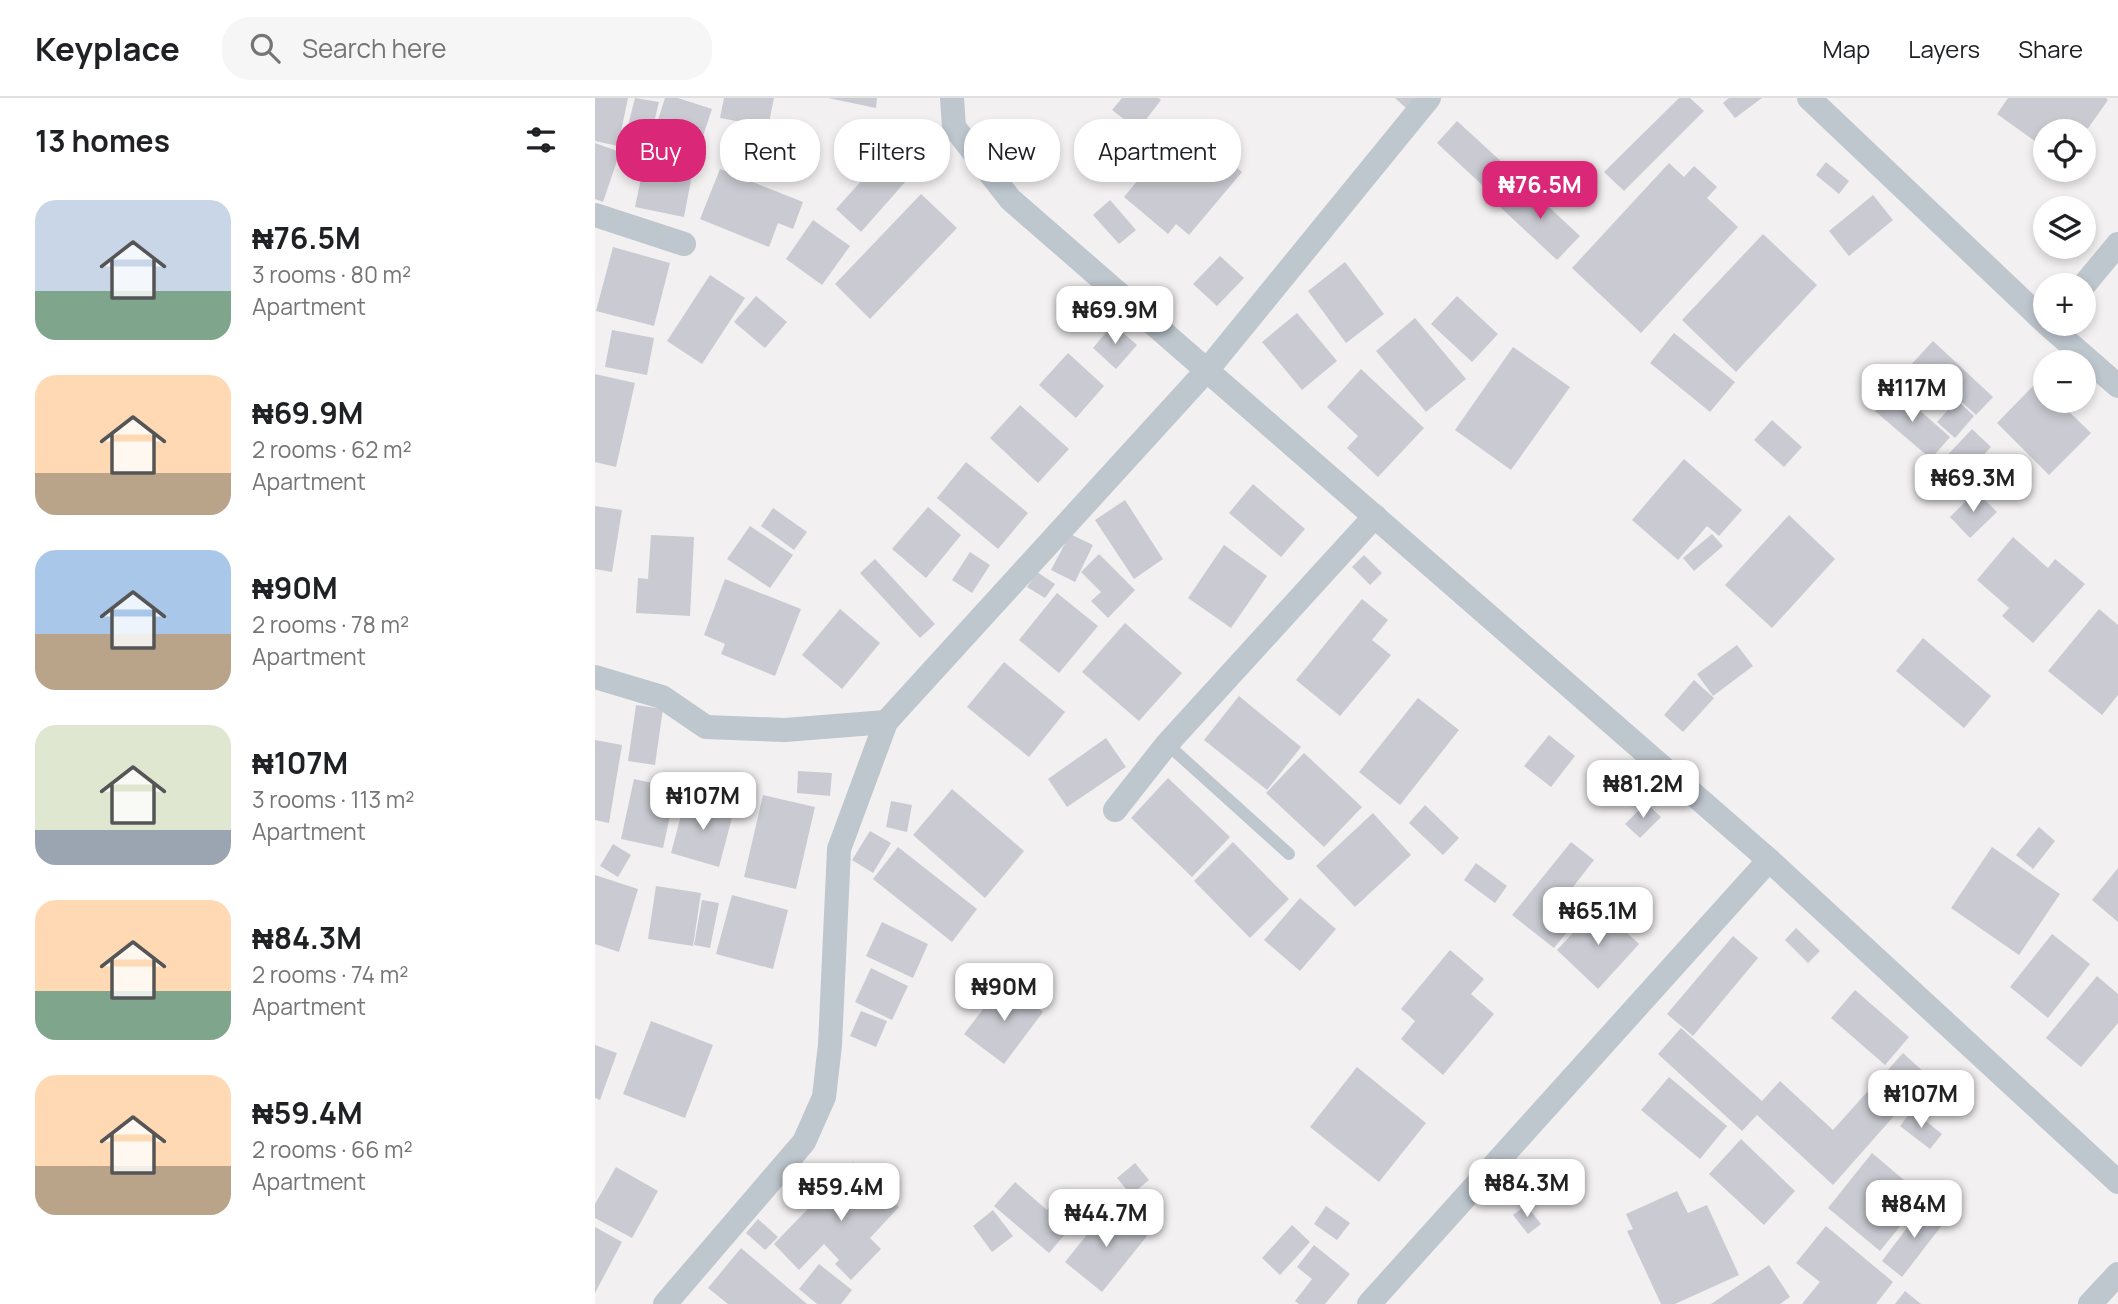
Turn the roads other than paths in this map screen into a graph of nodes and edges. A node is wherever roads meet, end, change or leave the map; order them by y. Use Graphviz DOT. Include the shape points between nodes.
graph roads {
  1 [pos="951,98"];
  2 [pos="1429,98"];
  3 [pos="1809,98"];
  4 [pos="595,215"];
  5 [pos="684,244"];
  6 [pos="2118,244"];
  7 [pos="2094,273"];
  8 [pos="2033,310"];
  9 [pos="2062,336"];
  10 [pos="1208,369"];
  11 [pos="2118,386"];
  12 [pos="1375,516"];
  13 [pos="595,677"];
  14 [pos="886,722"];
  15 [pos="1167,744"];
  16 [pos="1115,810"];
  17 [pos="1289,854"];
  18 [pos="1769,860"];
  19 [pos="2118,1182"];
  20 [pos="2118,1274"];
  21 [pos="665,1304"];
  22 [pos="1369,1304"];
  23 [pos="2090,1304"];
  1 -- 10 [label="street" via="954,127 1010,199"];
  2 -- 10 [label="street"];
  3 -- 8 [label="street"];
  4 -- 5 [label="street"];
  6 -- 7 [label="street"];
  9 -- 11 [label="street"];
  10 -- 12 [label="street"];
  10 -- 14 [label="street"];
  12 -- 15 [label="street"];
  12 -- 18 [label="street"];
  13 -- 14 [label="street" via="662,696 706,727 785,730"];
  14 -- 21 [label="street" via="839,849 824,1097 804,1142"];
  15 -- 16 [label="street"];
  15 -- 17 [label="lane"];
  18 -- 19 [label="street"];
  18 -- 22 [label="street"];
  20 -- 23 [label="street"];
}
